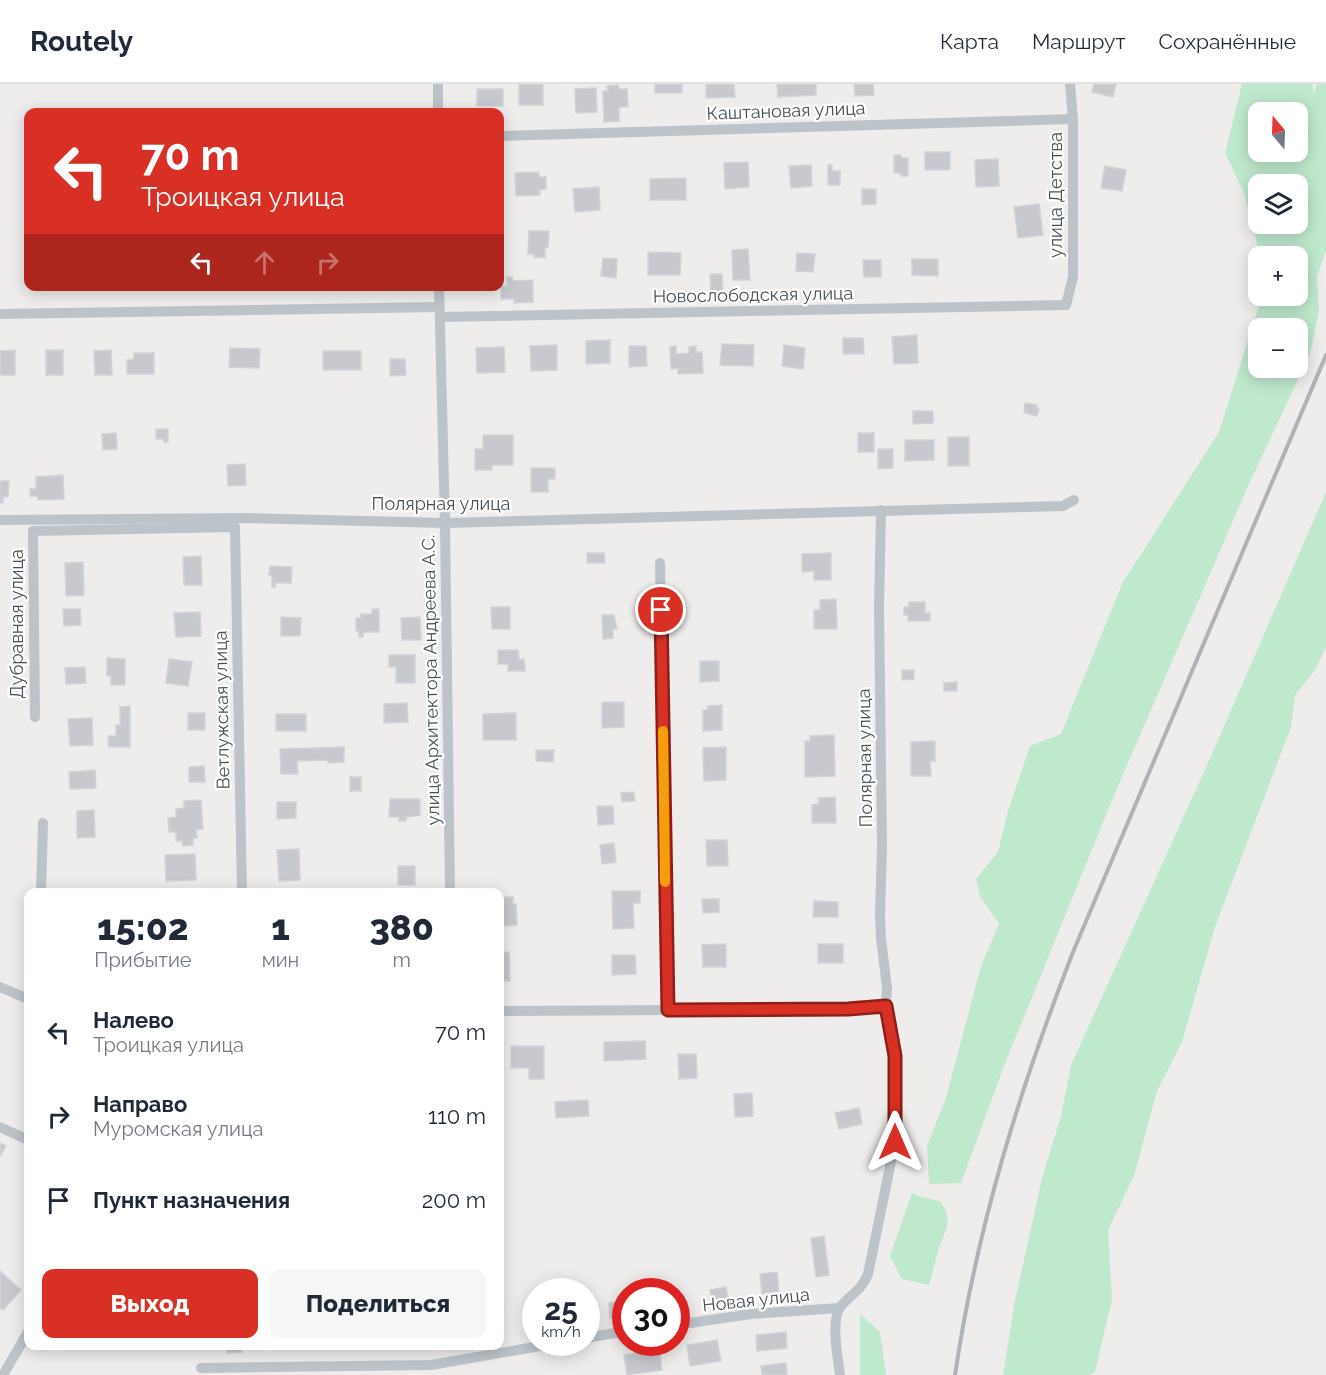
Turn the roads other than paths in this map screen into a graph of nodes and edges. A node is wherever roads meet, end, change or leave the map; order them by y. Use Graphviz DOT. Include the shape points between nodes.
graph roads {
  1 [pos="438,84"];
  2 [pos="1071,84"];
  3 [pos="438,108"];
  4 [pos="1073,119"];
  5 [pos="504,136"];
  6 [pos="439,291"];
  7 [pos="1066,305"];
  8 [pos="440,312"];
  9 [pos="0,314"];
  10 [pos="1074,500"];
  11 [pos="881,510"];
  12 [pos="0,520"];
  13 [pos="446,523"];
  14 [pos="235,527"];
  15 [pos="660,563"];
  16 [pos="35,717"];
  17 [pos="43,823"];
  18 [pos="41,888"];
  19 [pos="242,888"];
  20 [pos="450,888"];
  21 [pos="0,987"];
  22 [pos="24,997"];
  23 [pos="886,1006"];
  24 [pos="668,1010"];
  25 [pos="504,1011"];
  26 [pos="0,1128"];
  27 [pos="24,1138"];
  28 [pos="839,1308"];
  29 [pos="690,1323"];
  30 [pos="24,1339"];
  31 [pos="522,1349"];
  32 [pos="201,1368"];
  33 [pos="3,1375"];
  34 [pos="840,1375"];
  1 -- 3 [label="street"];
  2 -- 4 [label="street, улица Детства"];
  4 -- 5 [label="street, Каштановая улица"];
  4 -- 7 [label="street, улица Детства" via="1073,277"];
  6 -- 8 [label="street, улица Архитектора Андреева А.С."];
  7 -- 8 [label="street, Новослободская улица"];
  8 -- 9 [label="street, Новослободская улица"];
  8 -- 13 [label="street, улица Архитектора Андреева А.С."];
  10 -- 11 [label="street, Полярная улица" via="1063,506"];
  11 -- 13 [label="street, Полярная улица"];
  11 -- 23 [label="street, Полярная улица" via="880,915"];
  12 -- 13 [label="street, Полярная улица" via="246,518"];
  13 -- 20 [label="street, улица Архитектора Андреева А.С."];
  14 -- 16 [label="street, Дубравная улица" via="33,531"];
  14 -- 19 [label="street, Ветлужская улица"];
  15 -- 24 [label="street"];
  17 -- 18 [label="street"];
  21 -- 22 [label="street"];
  23 -- 24 [label="street"];
  23 -- 28 [label="street" via="895,1056 895,1142 868,1274 863,1286"];
  24 -- 25 [label="street"];
  26 -- 27 [label="street"];
  28 -- 29 [label="street, Новая улица"];
  28 -- 34 [label="street" via="835,1327"];
  30 -- 33 [label="street"];
  31 -- 32 [label="street" via="431,1365"];
}
